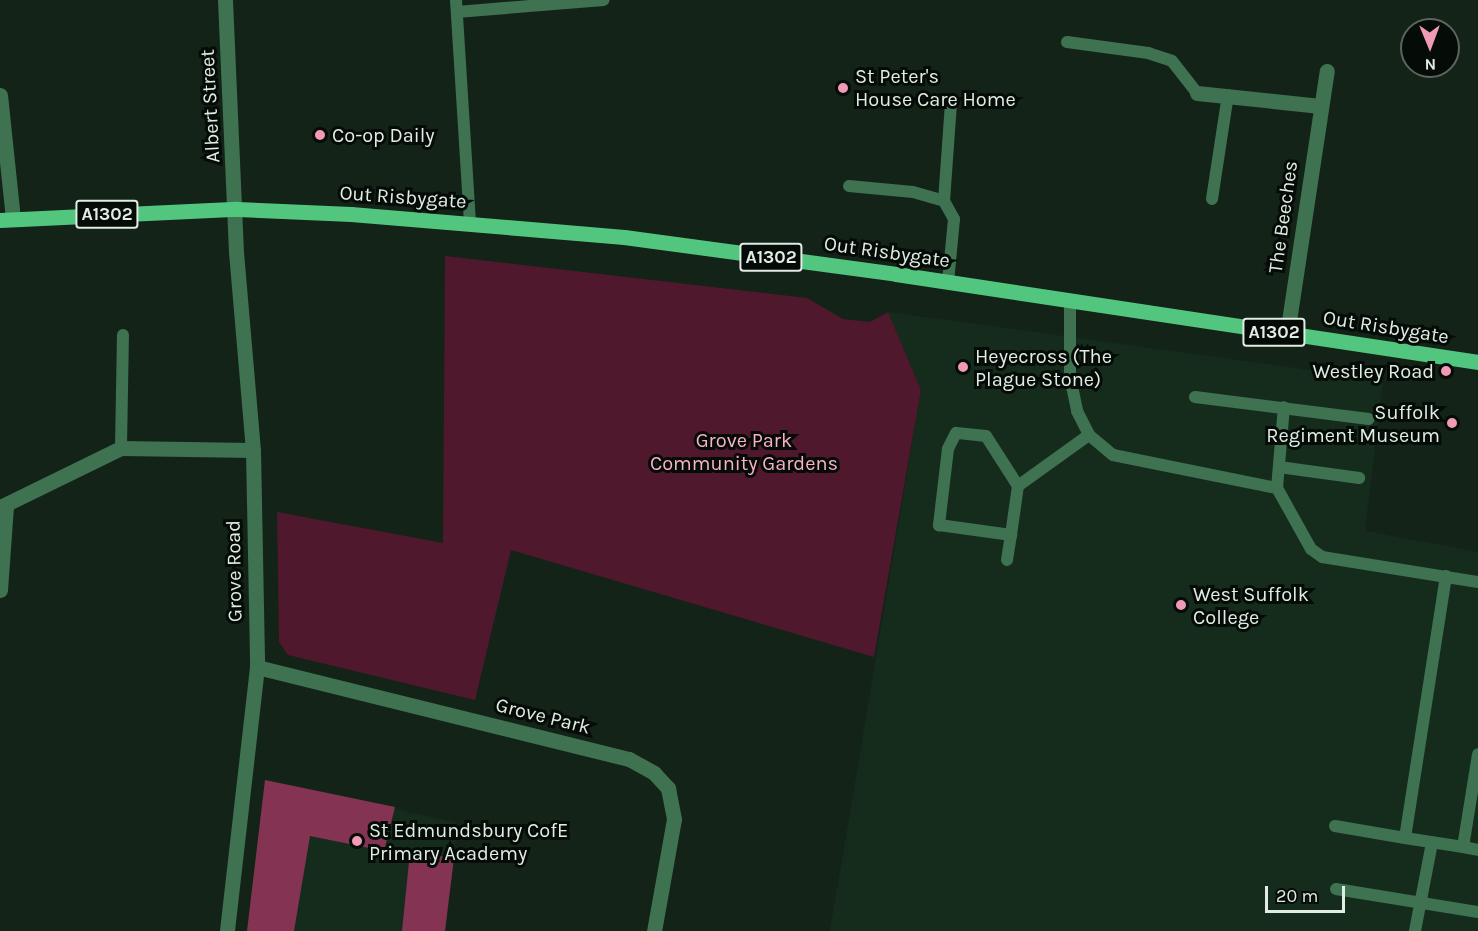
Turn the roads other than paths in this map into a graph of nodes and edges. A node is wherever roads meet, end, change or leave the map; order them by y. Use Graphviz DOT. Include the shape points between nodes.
graph roads {
  1 [pos="225,0"];
  2 [pos="604,0"];
  3 [pos="456,6"];
  4 [pos="1067,42"];
  5 [pos="1327,71"];
  6 [pos="1197,93"];
  7 [pos="0,95"];
  8 [pos="1228,95"];
  9 [pos="951,103"];
  10 [pos="1320,106"];
  11 [pos="849,186"];
  12 [pos="1212,199"];
  13 [pos="944,201"];
  14 [pos="237,209"];
  15 [pos="6,219"];
  16 [pos="470,224"];
  17 [pos="948,282"];
  18 [pos="1070,300"];
  19 [pos="1287,334"];
  20 [pos="123,335"];
  21 [pos="1478,362"];
  22 [pos="1195,397"];
  23 [pos="1284,407"];
  24 [pos="1369,419"];
  25 [pos="1089,435"];
  26 [pos="121,448"];
  27 [pos="253,450"];
  28 [pos="1279,467"];
  29 [pos="1359,478"];
  30 [pos="1018,486"];
  31 [pos="1277,488"];
  32 [pos="3,507"];
  33 [pos="1011,535"];
  34 [pos="1006,560"];
  35 [pos="1446,576"];
  36 [pos="1478,582"];
  37 [pos="0,590"];
  38 [pos="257,667"];
  39 [pos="1478,754"];
  40 [pos="1335,826"];
  41 [pos="1406,838"];
  42 [pos="1432,843"];
  43 [pos="1463,847"];
  44 [pos="1478,850"];
  45 [pos="1336,889"];
  46 [pos="1420,902"];
  47 [pos="1478,912"];
  48 [pos="227,931"];
  49 [pos="654,931"];
  50 [pos="1415,931"];
  1 -- 14 [label="street, Albert Street"];
  2 -- 3 [label="lane"];
  3 -- 16 [label="lane"];
  4 -- 6 [label="lane" via="1148,53 1172,61"];
  5 -- 10 [label="street, The Beeches"];
  6 -- 8 [label="street"];
  7 -- 15 [label="street"];
  8 -- 10 [label="street"];
  8 -- 12 [label="lane"];
  9 -- 13 [label="lane"];
  10 -- 19 [label="street, The Beeches"];
  11 -- 13 [label="lane" via="913,192"];
  13 -- 17 [label="lane" via="954,219"];
  14 -- 15 [label="main road, Out Risbygate / A1302"];
  14 -- 16 [label="main road, Out Risbygate / A1302"];
  14 -- 27 [label="street, Grove Road" via="236,252"];
  16 -- 17 [label="main road, Out Risbygate / A1302" via="624,237"];
  17 -- 18 [label="main road, Out Risbygate / A1302"];
  18 -- 19 [label="main road, Out Risbygate / A1302"];
  18 -- 25 [label="lane" via="1070,377 1077,411"];
  19 -- 21 [label="main road, Out Risbygate / A1302"];
  20 -- 26 [label="lane"];
  22 -- 23 [label="lane"];
  23 -- 24 [label="lane"];
  23 -- 28 [label="lane"];
  25 -- 30 [label="lane"];
  25 -- 31 [label="lane" via="1113,455"];
  26 -- 27 [label="street"];
  26 -- 32 [label="street"];
  27 -- 38 [label="street, Grove Road"];
  28 -- 29 [label="lane"];
  28 -- 31 [label="lane"];
  30 -- 33 [label="lane"];
  30 -- 33 [label="lane" via="986,436 956,433 948,449 939,525"];
  31 -- 35 [label="lane" via="1311,549 1322,557"];
  32 -- 37 [label="street"];
  33 -- 34 [label="lane"];
  35 -- 36 [label="lane"];
  35 -- 41 [label="lane"];
  38 -- 48 [label="street, Grove Road"];
  38 -- 49 [label="street, Grove Park" via="628,759 654,773 668,788 674,819"];
  39 -- 43 [label="lane"];
  40 -- 41 [label="lane"];
  41 -- 42 [label="lane"];
  42 -- 43 [label="lane"];
  42 -- 46 [label="lane"];
  43 -- 44 [label="lane"];
  45 -- 46 [label="lane"];
  46 -- 47 [label="lane"];
  46 -- 50 [label="lane"];
}
